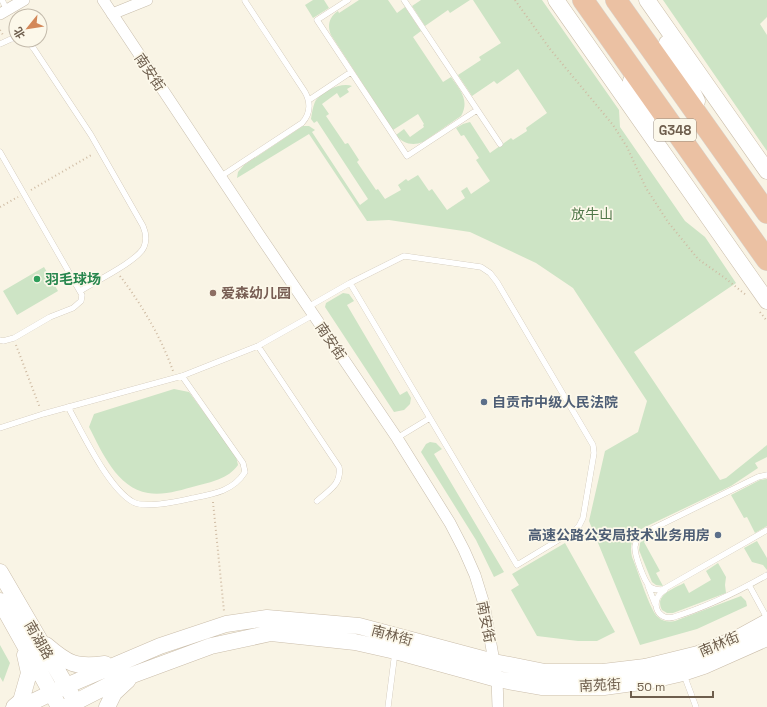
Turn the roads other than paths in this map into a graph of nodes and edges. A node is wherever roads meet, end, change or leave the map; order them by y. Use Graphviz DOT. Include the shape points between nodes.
graph roads {
  1 [pos="24,0"];
  2 [pos="103,0"];
  3 [pos="147,0"];
  4 [pos="348,0"];
  5 [pos="404,0"];
  6 [pos="556,0"];
  7 [pos="583,0"];
  8 [pos="616,0"];
  9 [pos="646,0"];
  10 [pos="245,1"];
  11 [pos="3,8"];
  12 [pos="112,14"];
  13 [pos="608,37"];
  14 [pos="33,48"];
  15 [pos="351,72"];
  16 [pos="309,100"];
  17 [pos="477,110"];
  18 [pos="500,144"];
  19 [pos="722,150"];
  20 [pos="0,152"];
  21 [pos="767,170"];
  22 [pos="220,177"];
  23 [pos="685,185"];
  24 [pos="767,213"];
  25 [pos="767,260"];
  26 [pos="350,283"];
  27 [pos="80,291"];
  28 [pos="762,305"];
  29 [pos="310,311"];
  30 [pos="0,340"];
  31 [pos="258,346"];
  32 [pos="182,376"];
  33 [pos="68,407"];
  34 [pos="430,418"];
  35 [pos="1,426"];
  36 [pos="397,438"];
  37 [pos="767,475"];
  38 [pos="318,500"];
  39 [pos="767,530"];
  40 [pos="0,572"];
  41 [pos="767,575"];
  42 [pos="647,583"];
  43 [pos="749,585"];
  44 [pos="665,590"];
  45 [pos="0,601"];
  46 [pos="656,608"];
  47 [pos="767,618"];
  48 [pos="767,622"];
  49 [pos="38,638"];
  50 [pos="767,638"];
  51 [pos="22,642"];
  52 [pos="395,651"];
  53 [pos="122,662"];
  54 [pos="494,662"];
  55 [pos="683,673"];
  56 [pos="134,674"];
  57 [pos="497,679"];
  58 [pos="66,686"];
  59 [pos="55,700"];
  60 [pos="74,705"];
  61 [pos="14,707"];
  62 [pos="22,707"];
  63 [pos="108,707"];
  64 [pos="388,707"];
  65 [pos="498,707"];
  66 [pos="696,707"];
  1 -- 11 [label="street"];
  2 -- 12 [label="street, 南安街"];
  3 -- 12 [label="street"];
  4 -- 15 [label="lane" via="317,20"];
  5 -- 17 [label="lane"];
  6 -- 23 [label="main road"];
  7 -- 13 [label="highway, G348"];
  8 -- 19 [label="highway, G348"];
  9 -- 19 [label="main road"];
  9 -- 21 [label="main road"];
  10 -- 16 [label="lane"];
  12 -- 22 [label="street, 南安街"];
  13 -- 23 [label="main road"];
  13 -- 25 [label="highway, G348"];
  14 -- 27 [label="lane" via="100,150 145,232 146,243 141,252"];
  15 -- 16 [label="lane"];
  15 -- 17 [label="lane" via="407,156"];
  16 -- 22 [label="lane" via="310,108 302,123"];
  17 -- 18 [label="lane"];
  19 -- 24 [label="highway, G348"];
  20 -- 27 [label="lane"];
  22 -- 29 [label="street, 南安街"];
  23 -- 28 [label="main road"];
  26 -- 29 [label="lane"];
  26 -- 34 [label="lane"];
  26 -- 34 [label="lane" via="404,256 481,267 490,273 593,445 594,453 583,518 579,526 517,565"];
  27 -- 30 [label="lane" via="82,295 78,304 14,338"];
  29 -- 31 [label="lane"];
  29 -- 36 [label="street, 南安街"];
  31 -- 32 [label="lane"];
  31 -- 38 [label="lane" via="339,467 339,481"];
  32 -- 33 [label="lane"];
  32 -- 33 [label="lane" via="243,462 245,472 239,481 212,494 171,503 133,502 119,490 100,465"];
  33 -- 35 [label="lane"];
  34 -- 36 [label="lane"];
  36 -- 54 [label="street, 南安街" via="450,523 475,575 484,604"];
  37 -- 42 [label="lane" via="758,477 641,535 636,543 635,552"];
  39 -- 44 [label="lane"];
  40 -- 49 [label="main road, 南湖路"];
  41 -- 43 [label="lane"];
  42 -- 44 [label="lane" via="655,590"];
  42 -- 46 [label="lane"];
  43 -- 46 [label="lane" via="728,597 671,617 663,616"];
  43 -- 47 [label="lane"];
  44 -- 46 [label="lane" via="657,596"];
  45 -- 51 [label="main road, 南湖路"];
  48 -- 54 [label="main road, 南林街" via="736,639 698,654 645,667 603,672 545,672"];
  49 -- 53 [label="main road" via="63,659 79,666"];
  49 -- 58 [label="main road, 南湖路"];
  50 -- 55 [label="main road, 南苑街"];
  51 -- 59 [label="main road, 南湖路"];
  51 -- 61 [label="main road" via="29,673 21,701"];
  52 -- 56 [label="main road, 南林街" via="355,642 271,633 210,646"];
  52 -- 57 [label="main road, 南林街"];
  52 -- 64 [label="lane"];
  53 -- 54 [label="main road, 南林街" via="226,624 267,618 359,626"];
  53 -- 58 [label="main road, 南林街"];
  54 -- 57 [label="street, 南安街"];
  55 -- 57 [label="main road, 南苑街" via="604,687 541,687"];
  55 -- 66 [label="lane"];
  56 -- 60 [label="main road, 南林街"];
  56 -- 63 [label="main road" via="114,693"];
  57 -- 65 [label="street, 南安街"];
  58 -- 59 [label="main road, 南林街"];
  58 -- 60 [label="main road, 南湖路"];
  59 -- 62 [label="main road, 南林街"];
}
